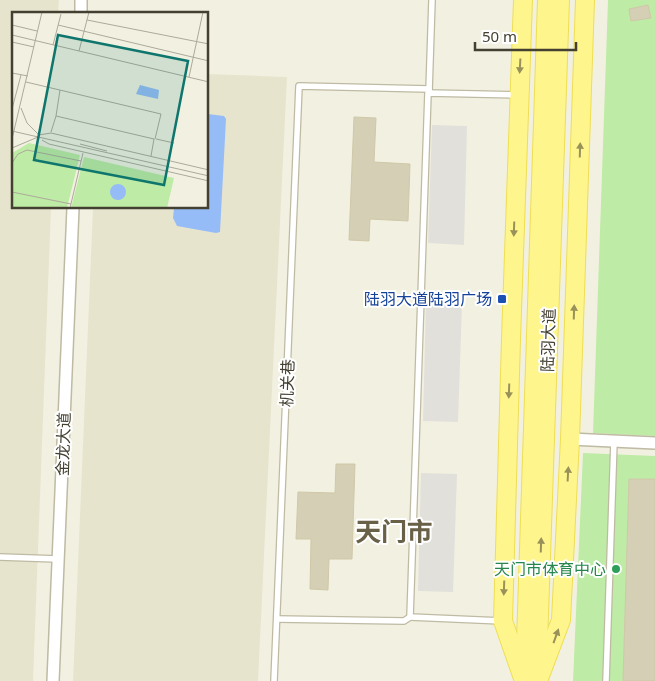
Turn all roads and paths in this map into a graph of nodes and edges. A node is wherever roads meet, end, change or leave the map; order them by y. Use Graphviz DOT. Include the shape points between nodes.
graph roads {
  1 [pos="432,0"];
  2 [pos="523,0"];
  3 [pos="547,0"];
  4 [pos="560,0"];
  5 [pos="585,0"];
  6 [pos="428,91"];
  7 [pos="519,95"];
  8 [pos="73,209"];
  9 [pos="577,220"];
  10 [pos="551,260"];
  11 [pos="511,339"];
  12 [pos="532,413"];
  13 [pos="570,439"];
  14 [pos="614,441"];
  15 [pos="655,443"];
  16 [pos="0,557"];
  17 [pos="58,559"];
  18 [pos="410,617"];
  19 [pos="277,619"];
  20 [pos="503,621"];
  21 [pos="53,681"];
  22 [pos="274,681"];
  23 [pos="524,681"];
  24 [pos="537,681"];
  25 [pos="606,681"];
  1 -- 6 [label="lane"];
  2 -- 7 [label="main road, one-way"];
  3 -- 12 [label="main road, 陆羽大道"];
  4 -- 10 [label="main road, 陆羽大道"];
  9 -- 5 [label="main road, one-way"];
  6 -- 7 [label="lane"];
  6 -- 18 [label="lane"];
  6 -- 19 [label="lane, 机关巷" via="299,86"];
  7 -- 11 [label="main road, one-way"];
  8 -- 17 [label="street, 金龙大道"];
  9 -- 10 [label="main road"];
  13 -- 9 [label="main road, one-way"];
  24 -- 10 [label="main road, 陆羽大道, one-way"];
  11 -- 12 [label="main road"];
  11 -- 20 [label="main road, one-way"];
  12 -- 23 [label="main road, 陆羽大道"];
  13 -- 14 [label="street"];
  24 -- 13 [label="main road, one-way" via="562,620"];
  14 -- 15 [label="street"];
  14 -- 25 [label="lane"];
  16 -- 17 [label="lane"];
  17 -- 21 [label="street, 金龙大道"];
  18 -- 19 [label="lane" via="404,621"];
  18 -- 20 [label="lane"];
  19 -- 22 [label="lane, 机关巷"];
  20 -- 23 [label="main road"];
}
